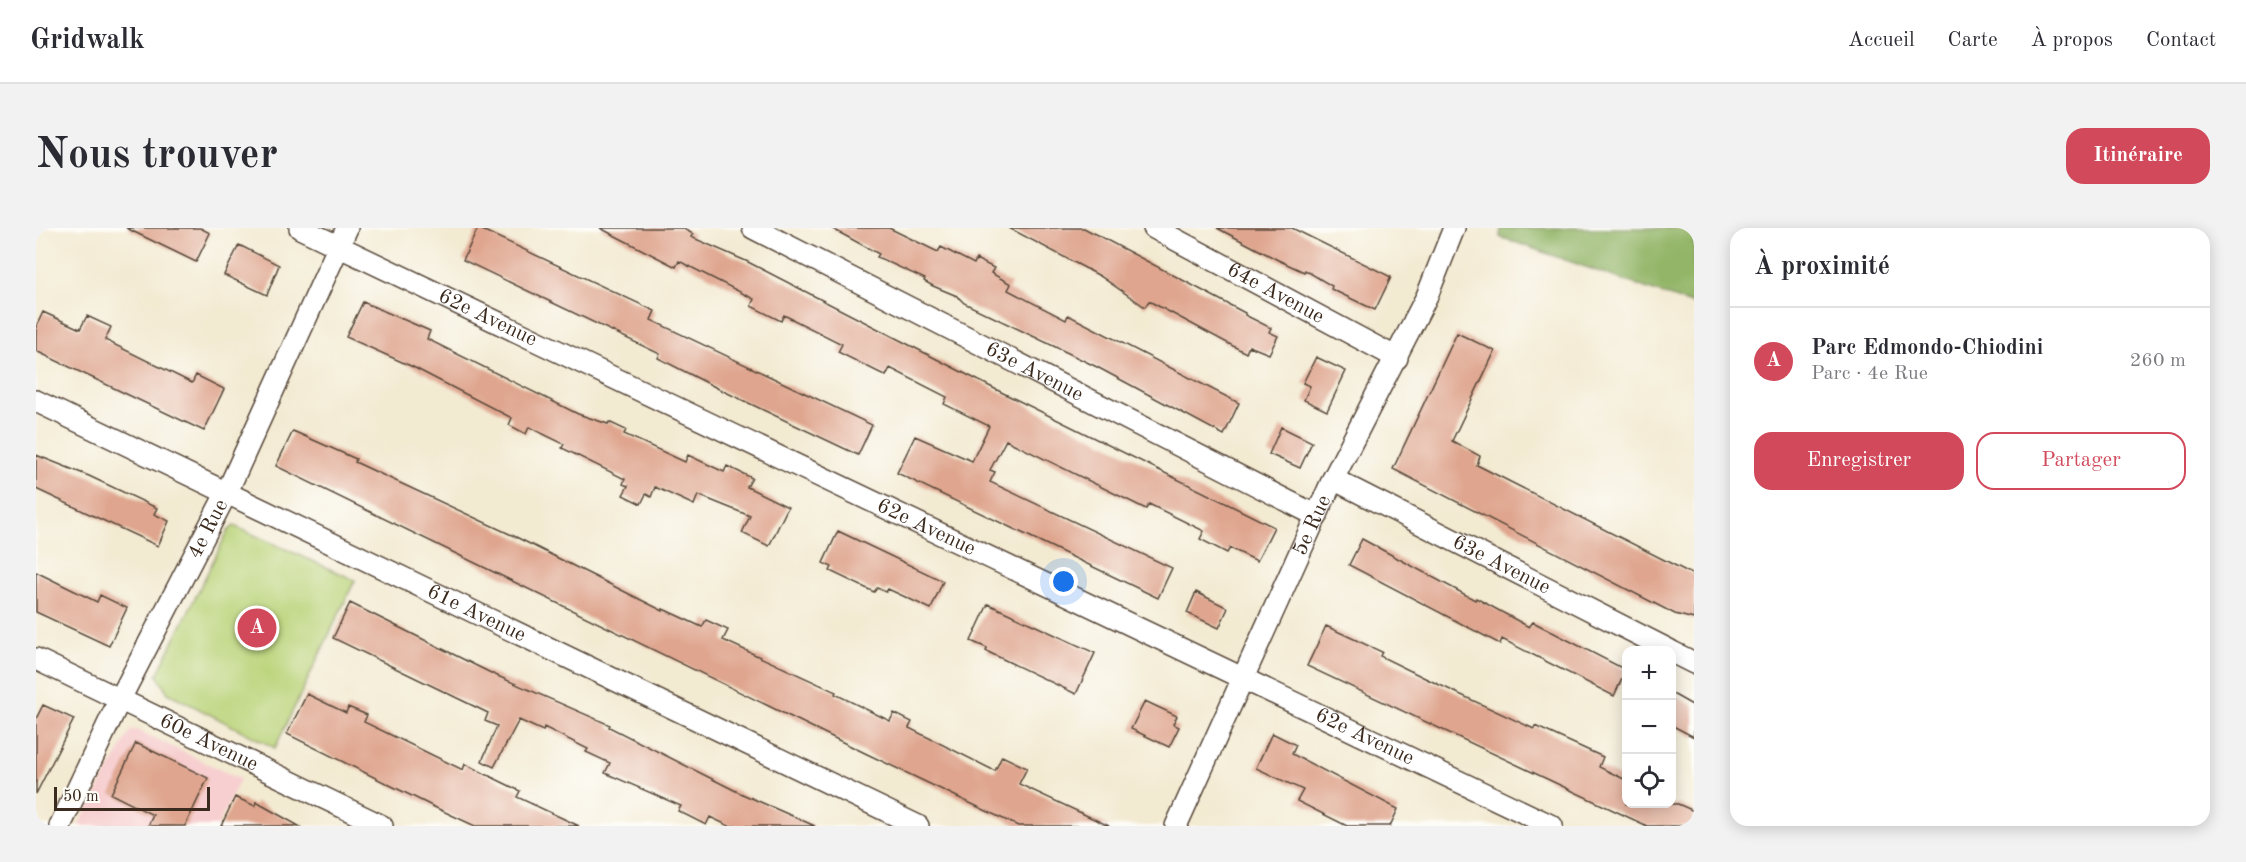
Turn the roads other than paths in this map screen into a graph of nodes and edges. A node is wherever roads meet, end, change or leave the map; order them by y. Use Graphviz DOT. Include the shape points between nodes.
graph roads {
  1 [pos="300,228"];
  2 [pos="753,228"];
  3 [pos="1154,228"];
  4 [pos="1454,228"];
  5 [pos="343,237"];
  6 [pos="1397,358"];
  7 [pos="36,401"];
  8 [pos="1333,479"];
  9 [pos="226,492"];
  10 [pos="1317,516"];
  11 [pos="1660,646"];
  12 [pos="1676,654"];
  13 [pos="36,658"];
  14 [pos="1694,663"];
  15 [pos="1244,680"];
  16 [pos="120,699"];
  17 [pos="60,826"];
  18 [pos="382,826"];
  19 [pos="918,826"];
  20 [pos="1176,826"];
  21 [pos="1552,826"];
  1 -- 5 [label="street, 62e Avenue"];
  2 -- 10 [label="street, 63e Avenue"];
  3 -- 6 [label="street, 64e Avenue"];
  4 -- 6 [label="street, 5e Rue"];
  5 -- 9 [label="street, 4e Rue"];
  5 -- 15 [label="street, 62e Avenue"];
  6 -- 8 [label="street, 5e Rue"];
  7 -- 9 [label="street, 61e Avenue"];
  8 -- 10 [label="street, 5e Rue"];
  8 -- 11 [label="street, 63e Avenue"];
  9 -- 16 [label="street, 4e Rue"];
  9 -- 19 [label="street, 61e Avenue"];
  10 -- 15 [label="street, 5e Rue"];
  12 -- 14 [label="street, 63e Avenue"];
  13 -- 16 [label="street, 60e Avenue"];
  15 -- 20 [label="street, 5e Rue"];
  15 -- 21 [label="street, 62e Avenue"];
  16 -- 17 [label="street, 4e Rue"];
  16 -- 18 [label="street, 60e Avenue"];
}
